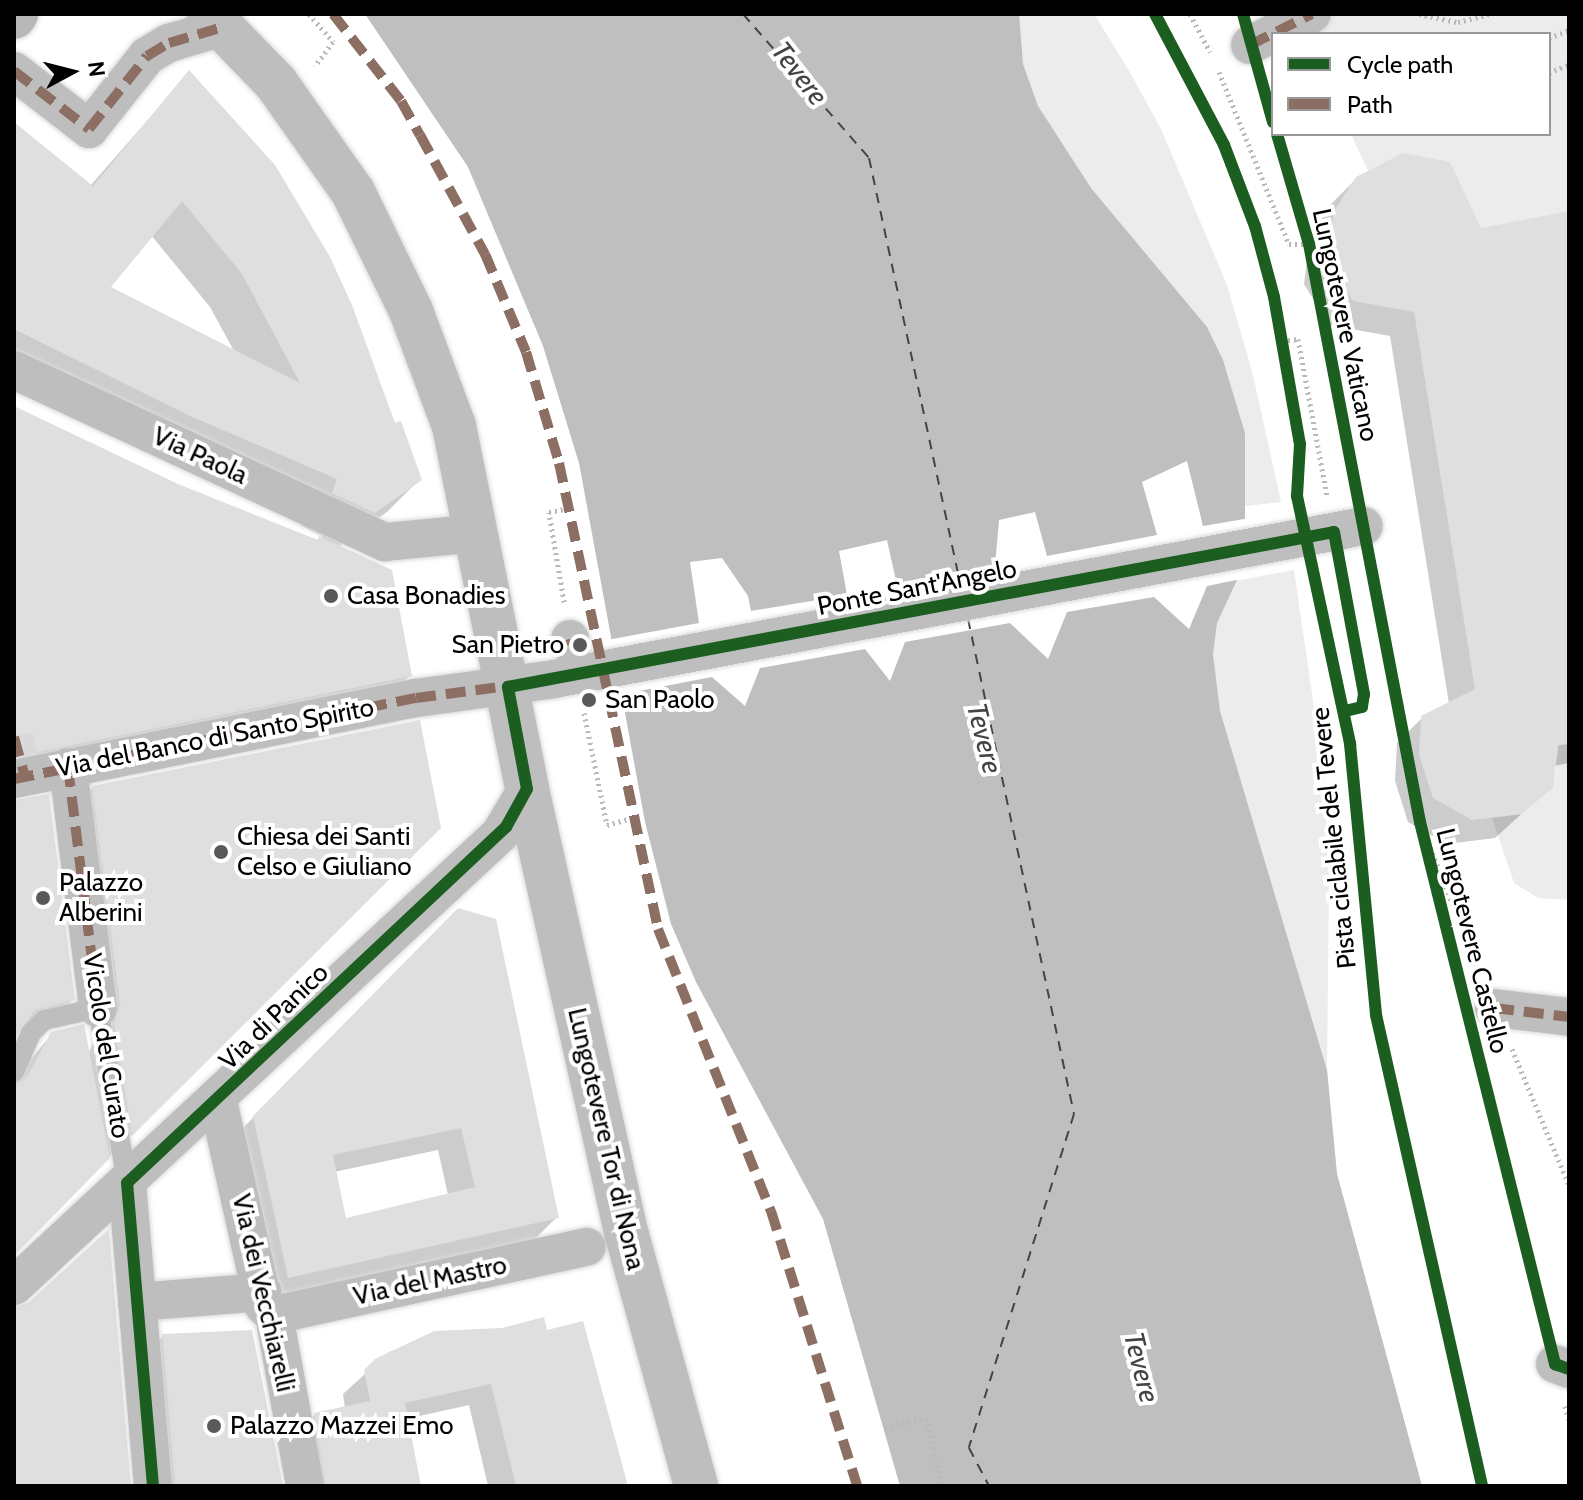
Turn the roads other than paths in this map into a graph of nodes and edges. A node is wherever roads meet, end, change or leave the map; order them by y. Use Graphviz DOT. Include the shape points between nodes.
graph roads {
  1 [pos="1312,14"];
  2 [pos="216,20"];
  3 [pos="1276,32"];
  4 [pos="1271,34"];
  5 [pos="1250,45"];
  6 [pos="14,71"];
  7 [pos="14,370"];
  8 [pos="1364,526"];
  9 [pos="478,533"];
  10 [pos="508,687"];
  11 [pos="68,767"];
  12 [pos="14,779"];
  13 [pos="527,789"];
  14 [pos="98,1008"];
  15 [pos="1477,1013"];
  16 [pos="1569,1017"];
  17 [pos="14,1072"];
  18 [pos="218,1101"];
  19 [pos="127,1183"];
  20 [pos="587,1247"];
  21 [pos="14,1286"];
  22 [pos="137,1302"];
  23 [pos="268,1303"];
  24 [pos="153,1486"];
  25 [pos="305,1486"];
  26 [pos="696,1486"];
  1 -- 3 [label="street"];
  2 -- 6 [label="street" via="147,56 89,129"];
  2 -- 9 [label="main road, Lungotevere Tor di Nona" via="316,132 374,231 454,426"];
  4 -- 5 [label="street"];
  7 -- 9 [label="street, Via Paola" via="385,542"];
  8 -- 10 [label="street, Ponte Sant'Angelo" via="576,663"];
  9 -- 10 [label="main road, Lungotevere Tor di Nona"];
  10 -- 11 [label="street, Via del Banco di Santo Spirito" via="416,698"];
  10 -- 13 [label="main road, Lungotevere Tor di Nona"];
  11 -- 12 [label="street, Via del Banco di Santo Spirito"];
  11 -- 14 [label="street, Vicolo del Curato"];
  13 -- 18 [label="street, Via di Panico" via="506,827"];
  13 -- 26 [label="main road, Lungotevere Tor di Nona" via="627,1235"];
  14 -- 17 [label="lane" via="44,1020 31,1033"];
  14 -- 19 [label="lane, Vicolo del Curato"];
  15 -- 16 [label="street"];
  18 -- 19 [label="street, Via di Panico"];
  18 -- 23 [label="street, Via dei Vecchiarelli"];
  19 -- 21 [label="street, Via di Panico"];
  19 -- 22 [label="street"];
  20 -- 23 [label="street, Via del Mastro"];
  22 -- 23 [label="street, Via del Mastro"];
  22 -- 24 [label="street"];
  23 -- 25 [label="street, Via dei Vecchiarelli"];
}
